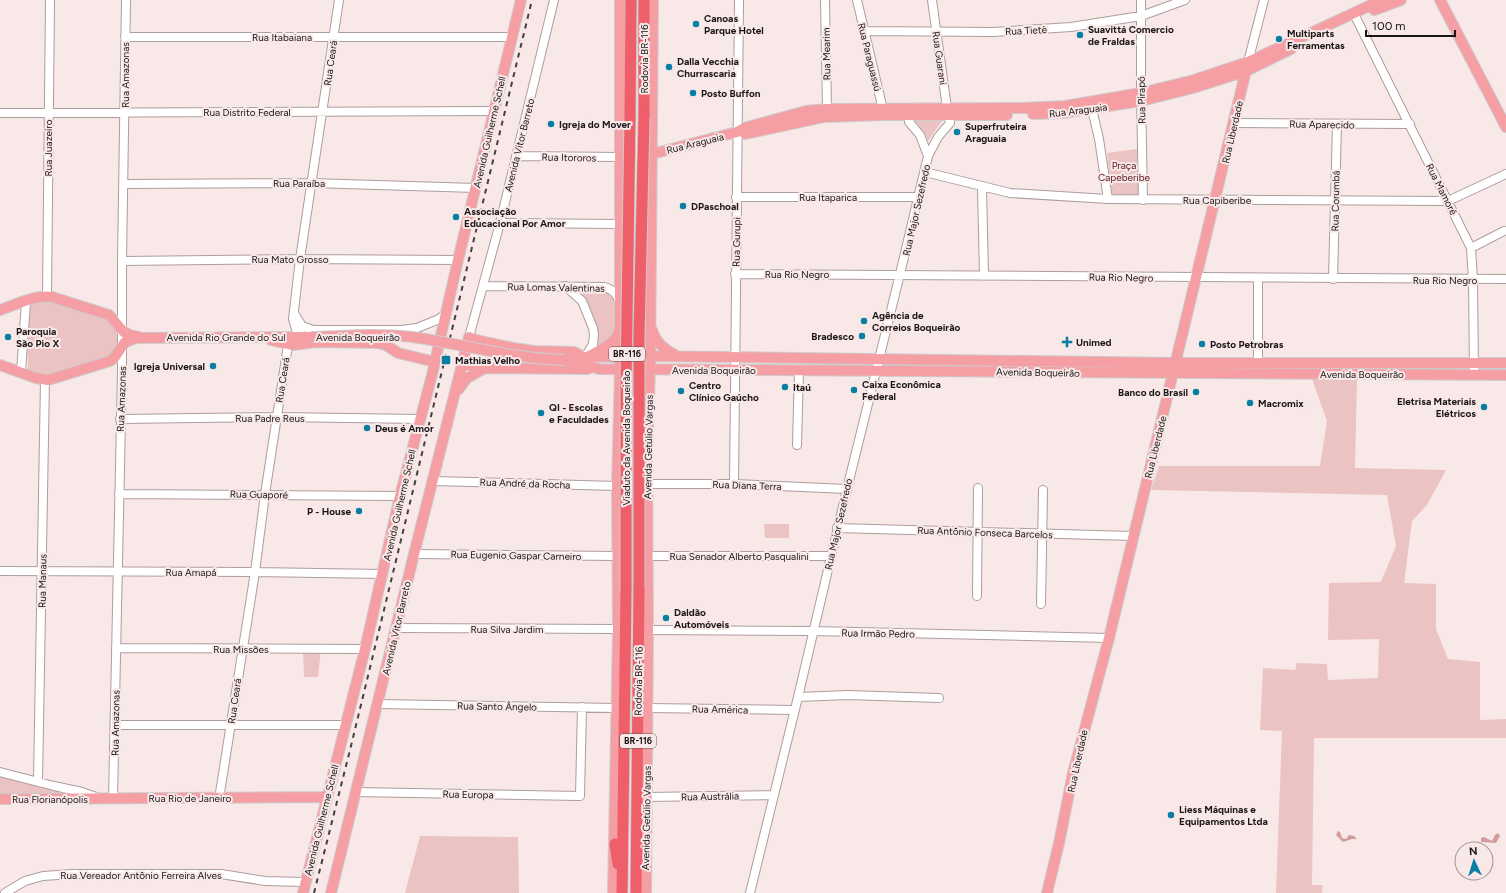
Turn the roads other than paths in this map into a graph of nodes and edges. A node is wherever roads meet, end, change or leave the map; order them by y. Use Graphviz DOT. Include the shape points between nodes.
graph roads {
  1 [pos="50,0"];
  2 [pos="126,0"];
  3 [pos="339,0"];
  4 [pos="521,0"];
  5 [pos="554,0"];
  6 [pos="620,0"];
  7 [pos="630,0"];
  8 [pos="644,0"];
  9 [pos="652,0"];
  10 [pos="739,0"];
  11 [pos="825,0"];
  12 [pos="857,0"];
  13 [pos="932,0"];
  14 [pos="1141,0"];
  15 [pos="1185,0"];
  16 [pos="1264,0"];
  17 [pos="1382,0"];
  18 [pos="1401,0"];
  19 [pos="1440,0"];
  20 [pos="1141,16"];
  21 [pos="1356,18"];
  22 [pos="864,31"];
  23 [pos="937,32"];
  24 [pos="125,37"];
  25 [pos="333,37"];
  26 [pos="512,37"];
  27 [pos="1247,66"];
  28 [pos="1141,97"];
  29 [pos="827,109"];
  30 [pos="1092,109"];
  31 [pos="494,111"];
  32 [pos="884,111"];
  33 [pos="0,112"];
  34 [pos="124,112"];
  35 [pos="323,112"];
  36 [pos="48,113"];
  37 [pos="909,115"];
  38 [pos="948,115"];
  39 [pos="630,117"];
  40 [pos="644,117"];
  41 [pos="1234,123"];
  42 [pos="1337,124"];
  43 [pos="1410,124"];
  44 [pos="1506,127"];
  45 [pos="737,132"];
  46 [pos="652,154"];
  47 [pos="517,156"];
  48 [pos="928,156"];
  49 [pos="620,157"];
  50 [pos="924,172"];
  51 [pos="1506,174"];
  52 [pos="311,183"];
  53 [pos="123,184"];
  54 [pos="982,187"];
  55 [pos="476,188"];
  56 [pos="736,197"];
  57 [pos="919,197"];
  58 [pos="1108,199"];
  59 [pos="1143,200"];
  60 [pos="1215,200"];
  61 [pos="1336,201"];
  62 [pos="1448,201"];
  63 [pos="500,223"];
  64 [pos="619,224"];
  65 [pos="1504,231"];
  66 [pos="1470,248"];
  67 [pos="300,259"];
  68 [pos="458,260"];
  69 [pos="122,261"];
  70 [pos="736,274"];
  71 [pos="900,274"];
  72 [pos="984,276"];
  73 [pos="1196,278"];
  74 [pos="1258,278"];
  75 [pos="1333,279"];
  76 [pos="1506,279"];
  77 [pos="1473,280"];
  78 [pos="483,286"];
  79 [pos="565,286"];
  80 [pos="47,296"];
  81 [pos="26,302"];
  82 [pos="620,303"];
  83 [pos="0,310"];
  84 [pos="294,313"];
  85 [pos="446,314"];
  86 [pos="620,317"];
  87 [pos="650,318"];
  88 [pos="620,329"];
  89 [pos="122,330"];
  90 [pos="252,336"];
  91 [pos="308,337"];
  92 [pos="141,338"];
  93 [pos="471,339"];
  94 [pos="122,345"];
  95 [pos="288,345"];
  96 [pos="620,356"];
  97 [pos="650,356"];
  98 [pos="585,357"];
  99 [pos="679,357"];
  100 [pos="734,358"];
  101 [pos="568,360"];
  102 [pos="879,360"];
  103 [pos="435,362"];
  104 [pos="1474,362"];
  105 [pos="1176,363"];
  106 [pos="1258,363"];
  107 [pos="1506,363"];
  108 [pos="462,364"];
  109 [pos="0,365"];
  110 [pos="485,368"];
  111 [pos="602,369"];
  112 [pos="620,369"];
  113 [pos="650,369"];
  114 [pos="664,369"];
  115 [pos="734,370"];
  116 [pos="799,370"];
  117 [pos="876,371"];
  118 [pos="21,372"];
  119 [pos="1173,373"];
  120 [pos="1474,374"];
  121 [pos="1506,375"];
  122 [pos="45,380"];
  123 [pos="620,382"];
  124 [pos="650,382"];
  125 [pos="455,395"];
  126 [pos="619,409"];
  127 [pos="649,409"];
  128 [pos="276,417"];
  129 [pos="120,419"];
  130 [pos="420,419"];
  131 [pos="797,445"];
  132 [pos="433,481"];
  133 [pos="647,484"];
  134 [pos="734,484"];
  135 [pos="617,486"];
  136 [pos="978,488"];
  137 [pos="847,489"];
  138 [pos="1043,490"];
  139 [pos="119,494"];
  140 [pos="265,494"];
  141 [pos="400,496"];
  142 [pos="837,528"];
  143 [pos="978,532"];
  144 [pos="1042,534"];
  145 [pos="1133,536"];
  146 [pos="414,554"];
  147 [pos="618,556"];
  148 [pos="647,556"];
  149 [pos="831,556"];
  150 [pos="0,571"];
  151 [pos="42,571"];
  152 [pos="117,572"];
  153 [pos="255,572"];
  154 [pos="382,574"];
  155 [pos="639,589"];
  156 [pos="626,591"];
  157 [pos="977,596"];
  158 [pos="1042,604"];
  159 [pos="396,628"];
  160 [pos="618,629"];
  161 [pos="648,630"];
  162 [pos="813,631"];
  163 [pos="1108,638"];
  164 [pos="116,648"];
  165 [pos="365,648"];
  166 [pos="242,649"];
  167 [pos="798,697"];
  168 [pos="939,698"];
  169 [pos="378,704"];
  170 [pos="582,707"];
  171 [pos="616,708"];
  172 [pos="647,708"];
  173 [pos="794,710"];
  174 [pos="231,724"];
  175 [pos="115,725"];
  176 [pos="345,725"];
  177 [pos="0,772"];
  178 [pos="38,782"];
  179 [pos="54,786"];
  180 [pos="355,792"];
  181 [pos="774,795"];
  182 [pos="327,797"];
  183 [pos="646,797"];
  184 [pos="219,798"];
  185 [pos="101,799"];
  186 [pos="113,799"];
  187 [pos="0,800"];
  188 [pos="63,800"];
  189 [pos="615,844"];
  190 [pos="645,845"];
  191 [pos="305,882"];
  192 [pos="5,893"];
  193 [pos="303,893"];
  194 [pos="331,893"];
  195 [pos="613,893"];
  196 [pos="622,893"];
  197 [pos="637,893"];
  198 [pos="646,893"];
  199 [pos="750,893"];
  200 [pos="1047,893"];
  1 -- 36 [label="street, Rua Juazeiro"];
  2 -- 24 [label="street, Rua Amazonas"];
  3 -- 25 [label="street, Rua Ceará"];
  4 -- 26 [label="main road, Avenida Guilherme Schell"];
  5 -- 47 [label="street, Avenida Vitor Barreto"];
  6 -- 49 [label="main road"];
  7 -- 39 [label="highway, Rodovia BR-116 / BR-116"];
  8 -- 40 [label="highway, Rodovia BR-116 / BR-116"];
  9 -- 46 [label="main road, Avenida Getúlio Vargas"];
  10 -- 45 [label="street, Rua Gurupi"];
  11 -- 29 [label="street, Rua Mearim"];
  12 -- 22 [label="street, Rua Paraguassú"];
  13 -- 23 [label="street, Rua Guarani"];
  14 -- 20 [label="street, Rua Pirapó"];
  15 -- 20 [label="street, Rua Tietê"];
  16 -- 27 [label="street, Rua Liberdade"];
  17 -- 27 [label="main road, Rua Araguaia"];
  18 -- 21 [label="main road, Rua Araguaia"];
  19 -- 44 [label="main road"];
  20 -- 23 [label="street, Rua Tietê" via="1071,27 993,32"];
  20 -- 28 [label="street, Rua Pirapó"];
  21 -- 27 [label="main road, Rua Araguaia"];
  21 -- 43 [label="street, Rua Mamoré"];
  22 -- 23 [label="street, Rua Tietê"];
  22 -- 32 [label="street, Rua Paraguassú"];
  23 -- 38 [label="street, Rua Guarani"];
  24 -- 25 [label="street, Rua Itabaiana"];
  24 -- 34 [label="street, Rua Amazonas"];
  25 -- 26 [label="street, Rua Itabaiana"];
  25 -- 35 [label="street, Rua Ceará"];
  26 -- 31 [label="main road, Avenida Guilherme Schell"];
  27 -- 28 [label="main road, Rua Araguaia"];
  27 -- 41 [label="main road, Rua Liberdade"];
  28 -- 30 [label="main road, Rua Araguaia"];
  28 -- 38 [label="main road, Rua Araguaia"];
  28 -- 59 [label="street, Rua Pirapó"];
  29 -- 32 [label="main road, Rua Araguaia"];
  29 -- 45 [label="main road, Rua Araguaia" via="806,111"];
  30 -- 38 [label="main road, Rua Araguaia" via="1063,113"];
  30 -- 58 [label="street"];
  31 -- 35 [label="street, Rua Distrito Federal"];
  31 -- 55 [label="main road, Avenida Guilherme Schell"];
  32 -- 37 [label="main road, Rua Araguaia"];
  32 -- 37 [label="main road, Rua Araguaia" via="896,115"];
  32 -- 45 [label="main road, Rua Araguaia" via="824,117 744,135"];
  33 -- 36 [label="street, Rua Distrito Federal"];
  34 -- 35 [label="street, Rua Distrito Federal"];
  34 -- 36 [label="street, Rua Distrito Federal"];
  34 -- 53 [label="street, Rua Amazonas"];
  35 -- 52 [label="street, Rua Ceará"];
  36 -- 80 [label="street, Rua Juazeiro"];
  37 -- 38 [label="main road, Rua Araguaia"];
  37 -- 48 [label="street, Rua Major Sezefredo"];
  38 -- 48 [label="street, Rua Major Sezefredo"];
  39 -- 156 [label="highway, Viaduto da Avenida Boqueirão / BR-116, bridge"];
  40 -- 155 [label="highway, Viaduto da Avenida Boqueirão / BR-116, bridge" via="639,336"];
  41 -- 42 [label="street, Rua Aparecido"];
  41 -- 60 [label="main road, Rua Liberdade"];
  42 -- 43 [label="street, Rua Aparecido"];
  42 -- 61 [label="street, Rua Corumbá"];
  43 -- 62 [label="street, Rua Mamoré"];
  45 -- 46 [label="main road, Rua Araguaia"];
  45 -- 56 [label="street, Rua Gurupi"];
  46 -- 87 [label="main road, Avenida Getúlio Vargas"];
  47 -- 49 [label="street, Rua Itororos"];
  47 -- 63 [label="street, Avenida Vitor Barreto"];
  48 -- 50 [label="street, Rua Major Sezefredo"];
  49 -- 64 [label="main road"];
  50 -- 54 [label="street, Rua Capiberibe"];
  50 -- 57 [label="street, Rua Major Sezefredo"];
  51 -- 62 [label="street, Rua Capiberibe"];
  52 -- 53 [label="street, Rua Paraíba"];
  52 -- 55 [label="street, Rua Paraíba"];
  52 -- 67 [label="street, Rua Ceará"];
  53 -- 69 [label="street, Rua Amazonas"];
  54 -- 58 [label="street, Rua Capiberibe" via="1010,193"];
  54 -- 72 [label="street"];
  55 -- 68 [label="main road, Avenida Guilherme Schell"];
  56 -- 57 [label="street, Rua Itaparica"];
  56 -- 70 [label="street, Rua Gurupi"];
  57 -- 71 [label="street, Rua Major Sezefredo"];
  58 -- 59 [label="street, Rua Capiberibe"];
  59 -- 60 [label="street, Rua Capiberibe"];
  60 -- 61 [label="street, Rua Capiberibe"];
  60 -- 73 [label="main road, Rua Liberdade"];
  61 -- 62 [label="street, Rua Capiberibe"];
  61 -- 75 [label="street, Rua Corumbá"];
  62 -- 66 [label="street, Rua Mamoré"];
  63 -- 64 [label="street"];
  63 -- 78 [label="street, Avenida Vitor Barreto"];
  64 -- 82 [label="main road"];
  65 -- 66 [label="street"];
  66 -- 77 [label="street, Rua Mamoré"];
  67 -- 68 [label="street, Rua Mato Grosso"];
  67 -- 69 [label="street, Rua Mato Grosso"];
  67 -- 84 [label="street, Rua Ceará"];
  68 -- 85 [label="main road, Avenida Guilherme Schell"];
  69 -- 89 [label="street, Rua Amazonas"];
  70 -- 71 [label="street, Rua Rio Negro"];
  70 -- 100 [label="street, Rua Gurupi"];
  71 -- 72 [label="street, Rua Rio Negro"];
  71 -- 102 [label="street, Rua Major Sezefredo"];
  72 -- 73 [label="street, Rua Rio Negro"];
  73 -- 74 [label="street, Rua Rio Negro"];
  73 -- 105 [label="main road, Rua Liberdade"];
  74 -- 75 [label="street, Rua Rio Negro"];
  74 -- 106 [label="street"];
  75 -- 77 [label="street, Rua Rio Negro"];
  76 -- 77 [label="street, Rua Rio Negro"];
  77 -- 104 [label="street, Rua Mamoré"];
  78 -- 79 [label="street, Rua Lomas Valentinas"];
  78 -- 93 [label="street, Avenida Vitor Barreto"];
  79 -- 82 [label="street, Rua Lomas Valentinas" via="609,288 616,294"];
  79 -- 98 [label="street" via="582,301 593,328 593,344"];
  80 -- 81 [label="main road"];
  80 -- 89 [label="main road, Avenida Rio Grande do Sul" via="107,314"];
  81 -- 83 [label="main road"];
  81 -- 118 [label="street"];
  82 -- 86 [label="main road"];
  84 -- 85 [label="street" via="302,326 313,330 401,330 417,328"];
  84 -- 91 [label="street, Rua Ceará" via="294,324 298,331"];
  85 -- 103 [label="main road, Avenida Guilherme Schell"];
  86 -- 87 [label="main road" via="627,326 636,329"];
  86 -- 88 [label="main road"];
  87 -- 97 [label="main road, Avenida Getúlio Vargas"];
  87 -- 99 [label="main road" via="656,340 666,350"];
  88 -- 96 [label="main road"];
  88 -- 98 [label="main road" via="610,344"];
  89 -- 92 [label="main road, Avenida Rio Grande do Sul"];
  89 -- 94 [label="street, Rua Amazonas"];
  90 -- 91 [label="main road, Avenida Rio Grande do Sul"];
  90 -- 92 [label="main road, Avenida Rio Grande do Sul"];
  90 -- 95 [label="main road"];
  91 -- 95 [label="street, Rua Ceará" via="293,340"];
  91 -- 101 [label="main road, Avenida Boqueirão, bridge" via="390,336 522,357"];
  92 -- 94 [label="main road, Avenida Rio Grande do Sul"];
  93 -- 98 [label="main road" via="523,349 574,352"];
  93 -- 108 [label="main road, Avenida Vitor Barreto"];
  94 -- 122 [label="main road" via="110,361"];
  94 -- 129 [label="street, Rua Amazonas"];
  95 -- 103 [label="main road" via="316,342 378,343 398,353"];
  95 -- 128 [label="street, Rua Ceará"];
  96 -- 97 [label="main road, Avenida Boqueirão"];
  96 -- 98 [label="main road, Avenida Boqueirão"];
  96 -- 112 [label="main road"];
  97 -- 99 [label="main road, Avenida Boqueirão"];
  97 -- 113 [label="main road, Avenida Getúlio Vargas"];
  98 -- 101 [label="main road, Avenida Boqueirão"];
  99 -- 100 [label="main road, Avenida Boqueirão"];
  100 -- 102 [label="main road, Avenida Boqueirão"];
  100 -- 115 [label="street, Rua Gurupi"];
  101 -- 111 [label="main road, Avenida Boqueirão"];
  102 -- 105 [label="main road, Avenida Boqueirão"];
  102 -- 117 [label="street, Rua Major Sezefredo"];
  103 -- 130 [label="main road, Avenida Guilherme Schell"];
  104 -- 106 [label="main road, Avenida Boqueirão"];
  104 -- 107 [label="main road, Avenida Boqueirão"];
  104 -- 120 [label="street, Rua Mamoré"];
  105 -- 106 [label="main road, Avenida Boqueirão"];
  105 -- 119 [label="main road, Rua Liberdade"];
  108 -- 110 [label="main road"];
  108 -- 125 [label="main road, Avenida Vitor Barreto"];
  109 -- 118 [label="main road"];
  110 -- 111 [label="main road"];
  110 -- 125 [label="main road" via="467,378"];
  111 -- 112 [label="main road, Avenida Boqueirão"];
  111 -- 123 [label="main road" via="616,374"];
  112 -- 113 [label="main road, Avenida Boqueirão"];
  112 -- 123 [label="main road"];
  113 -- 114 [label="main road, Avenida Boqueirão"];
  113 -- 124 [label="main road, Avenida Getúlio Vargas"];
  114 -- 115 [label="main road, Avenida Boqueirão"];
  114 -- 124 [label="main road" via="654,375"];
  115 -- 116 [label="main road, Avenida Boqueirão"];
  115 -- 134 [label="street, Rua Gurupi"];
  116 -- 117 [label="main road, Avenida Boqueirão"];
  116 -- 131 [label="street"];
  117 -- 119 [label="main road, Avenida Boqueirão"];
  117 -- 137 [label="street, Rua Major Sezefredo"];
  118 -- 122 [label="main road"];
  119 -- 120 [label="main road, Avenida Boqueirão"];
  119 -- 145 [label="main road, Rua Liberdade"];
  120 -- 121 [label="main road, Avenida Boqueirão"];
  122 -- 151 [label="street, Rua Manaus"];
  123 -- 126 [label="main road"];
  124 -- 127 [label="main road, Avenida Getúlio Vargas"];
  125 -- 132 [label="main road, Avenida Vitor Barreto"];
  126 -- 127 [label="main road" via="629,399 637,397 644,400"];
  126 -- 135 [label="main road"];
  127 -- 133 [label="main road, Avenida Getúlio Vargas"];
  128 -- 129 [label="street, Rua Padre Reus"];
  128 -- 130 [label="street, Rua Padre Reus"];
  128 -- 140 [label="street, Rua Ceará"];
  129 -- 139 [label="street, Rua Amazonas"];
  130 -- 141 [label="main road, Avenida Guilherme Schell"];
  132 -- 135 [label="street, Rua André da Rocha"];
  132 -- 146 [label="main road, Avenida Vitor Barreto"];
  133 -- 134 [label="street, Rua Diana Terra"];
  133 -- 148 [label="main road, Avenida Getúlio Vargas"];
  134 -- 137 [label="street, Rua Diana Terra"];
  135 -- 147 [label="main road"];
  136 -- 143 [label="street"];
  137 -- 142 [label="street, Rua Major Sezefredo"];
  138 -- 144 [label="street"];
  139 -- 140 [label="street, Rua Guaporé"];
  139 -- 152 [label="street, Rua Amazonas"];
  140 -- 141 [label="street, Rua Guaporé"];
  140 -- 153 [label="street, Rua Ceará"];
  141 -- 154 [label="main road, Avenida Guilherme Schell"];
  142 -- 143 [label="street, Rua Antônio Fonseca Barcelos"];
  142 -- 149 [label="street, Rua Major Sezefredo"];
  143 -- 144 [label="street, Rua Antônio Fonseca Barcelos"];
  143 -- 157 [label="street"];
  144 -- 145 [label="street, Rua Antônio Fonseca Barcelos"];
  144 -- 158 [label="street"];
  145 -- 163 [label="main road, Rua Liberdade"];
  146 -- 147 [label="street, Rua Eugenio Gaspar Carneiro"];
  146 -- 159 [label="main road, Avenida Vitor Barreto"];
  147 -- 160 [label="main road"];
  148 -- 149 [label="street, Rua Senador Alberto Pasqualini"];
  148 -- 161 [label="main road, Avenida Getúlio Vargas"];
  149 -- 162 [label="street, Rua Major Sezefredo"];
  150 -- 151 [label="street, Rua Amapá"];
  151 -- 152 [label="street, Rua Amapá"];
  151 -- 178 [label="street, Rua Manaus"];
  152 -- 153 [label="street, Rua Amapá"];
  152 -- 164 [label="street, Rua Amazonas"];
  153 -- 154 [label="street, Rua Amapá"];
  153 -- 166 [label="street, Rua Ceará"];
  154 -- 165 [label="main road, Avenida Guilherme Schell"];
  155 -- 197 [label="highway, Rodovia BR-116 / BR-116"];
  156 -- 196 [label="highway, Rodovia BR-116 / BR-116"];
  159 -- 160 [label="street, Rua Silva Jardim"];
  159 -- 169 [label="main road, Avenida Vitor Barreto"];
  160 -- 171 [label="main road"];
  161 -- 162 [label="street, Rua Irmão Pedro"];
  161 -- 172 [label="main road, Avenida Getúlio Vargas"];
  162 -- 163 [label="street, Rua Irmão Pedro"];
  162 -- 167 [label="street, Rua Major Sezefredo"];
  163 -- 200 [label="main road, Rua Liberdade" via="1073,773"];
  164 -- 166 [label="street, Rua Missões"];
  164 -- 175 [label="street, Rua Amazonas"];
  165 -- 166 [label="street, Rua Missões"];
  165 -- 176 [label="main road, Avenida Guilherme Schell"];
  166 -- 174 [label="street, Rua Ceará"];
  167 -- 168 [label="street" via="848,695"];
  167 -- 173 [label="street, Rua Major Sezefredo"];
  169 -- 170 [label="street, Rua Santo Ângelo"];
  169 -- 180 [label="main road, Avenida Vitor Barreto"];
  170 -- 171 [label="street, Rua Santo Ângelo"];
  170 -- 180 [label="street, Rua Europa" via="580,796"];
  171 -- 189 [label="main road"];
  172 -- 173 [label="street, Rua América"];
  172 -- 183 [label="main road, Avenida Getúlio Vargas"];
  173 -- 181 [label="street, Rua Major Sezefredo"];
  174 -- 175 [label="street"];
  174 -- 176 [label="street"];
  174 -- 184 [label="street, Rua Ceará"];
  175 -- 186 [label="street, Rua Amazonas"];
  176 -- 182 [label="main road, Avenida Guilherme Schell"];
  177 -- 178 [label="street, Rua Rio de Janeiro"];
  178 -- 179 [label="street, Rua Rio de Janeiro"];
  179 -- 185 [label="street, Rua Rio de Janeiro"];
  179 -- 188 [label="street" via="64,794"];
  180 -- 194 [label="main road, Avenida Vitor Barreto"];
  181 -- 183 [label="street, Rua Austrália"];
  181 -- 199 [label="street, Rua Major Sezefredo"];
  182 -- 184 [label="main road, Rua Rio de Janeiro"];
  182 -- 191 [label="main road, Avenida Guilherme Schell"];
  183 -- 190 [label="main road, Avenida Getúlio Vargas"];
  184 -- 186 [label="main road, Rua Rio de Janeiro"];
  185 -- 186 [label="main road, Rua Rio de Janeiro"];
  185 -- 188 [label="main road, Rua Florianópolis"];
  187 -- 188 [label="main road, Rua Florianópolis"];
  189 -- 195 [label="main road"];
  189 -- 196 [label="highway, BR-116"];
  190 -- 197 [label="highway, BR-116"];
  190 -- 198 [label="main road, Avenida Getúlio Vargas"];
  191 -- 192 [label="street, Rua Vereador Antônio Ferreira Alves" via="265,881 221,874 72,874 43,876 25,881"];
  191 -- 193 [label="main road, Avenida Guilherme Schell"];
}
